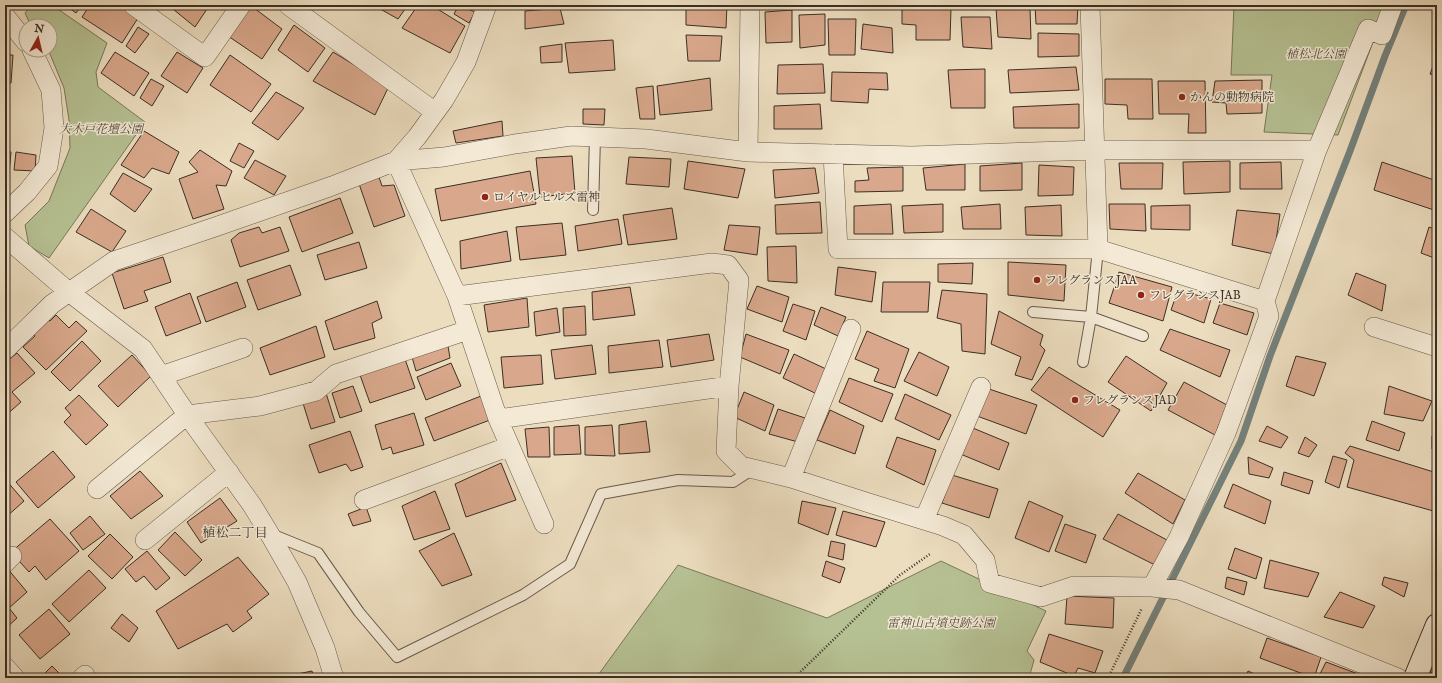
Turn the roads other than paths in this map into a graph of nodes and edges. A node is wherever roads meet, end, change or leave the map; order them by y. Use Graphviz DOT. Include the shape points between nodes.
graph roads {
  1 [pos="133,5"];
  2 [pos="241,5"];
  3 [pos="288,5"];
  4 [pos="487,5"];
  5 [pos="750,5"];
  6 [pos="1090,5"];
  7 [pos="1392,5"];
  8 [pos="5,16"];
  9 [pos="18,32"];
  10 [pos="36,58"];
  11 [pos="436,112"];
  12 [pos="595,137"];
  13 [pos="1096,150"];
  14 [pos="1317,150"];
  15 [pos="748,152"];
  16 [pos="833,154"];
  17 [pos="396,161"];
  18 [pos="593,210"];
  19 [pos="5,213"];
  20 [pos="5,237"];
  21 [pos="1098,249"];
  22 [pos="69,292"];
  23 [pos="457,296"];
  24 [pos="1265,301"];
  25 [pos="1033,312"];
  26 [pos="1091,317"];
  27 [pos="1374,327"];
  28 [pos="851,329"];
  29 [pos="468,330"];
  30 [pos="1144,336"];
  31 [pos="1437,347"];
  32 [pos="243,348"];
  33 [pos="5,350"];
  34 [pos="1083,362"];
  35 [pos="161,376"];
  36 [pos="729,386"];
  37 [pos="981,387"];
  38 [pos="187,415"];
  39 [pos="498,419"];
  40 [pos="510,446"];
  41 [pos="753,469"];
  42 [pos="228,472"];
  43 [pos="791,478"];
  44 [pos="97,489"];
  45 [pos="364,500"];
  46 [pos="924,520"];
  47 [pos="544,524"];
  48 [pos="269,533"];
  49 [pos="145,540"];
  50 [pos="1164,588"];
  51 [pos="1437,625"];
  52 [pos="5,667"];
  53 [pos="15,678"];
  54 [pos="334,678"];
  55 [pos="1398,678"];
  56 [pos="1415,678"];
  1 -- 2 [label="street" via="205,57"];
  3 -- 11 [label="street"];
  4 -- 11 [label="street" via="466,62"];
  5 -- 15 [label="street"];
  6 -- 13 [label="street"];
  7 -- 14 [label="street" via="1382,35 1368,29"];
  8 -- 9 [label="street"];
  10 -- 19 [label="street" via="51,90 54,128 48,166 27,192"];
  11 -- 17 [label="street"];
  12 -- 15 [label="street" via="646,139"];
  12 -- 17 [label="street" via="572,136 444,157"];
  12 -- 18 [label="lane"];
  13 -- 14 [label="street"];
  13 -- 16 [label="street" via="912,156"];
  13 -- 21 [label="street"];
  14 -- 24 [label="street"];
  15 -- 16 [label="street"];
  16 -- 21 [label="street" via="838,249"];
  17 -- 22 [label="street" via="114,261"];
  17 -- 23 [label="street"];
  20 -- 22 [label="street"];
  21 -- 24 [label="street"];
  21 -- 26 [label="lane"];
  22 -- 33 [label="street" via="52,304"];
  22 -- 35 [label="street" via="143,349"];
  23 -- 29 [label="street"];
  23 -- 36 [label="street" via="712,263 728,265 739,280"];
  24 -- 50 [label="street" via="1269,316 1226,433 1179,537"];
  25 -- 26 [label="lane"];
  26 -- 30 [label="lane"];
  26 -- 34 [label="lane"];
  27 -- 31 [label="street"];
  28 -- 43 [label="street"];
  29 -- 38 [label="street" via="336,374 316,392 260,406"];
  29 -- 39 [label="street"];
  32 -- 35 [label="street"];
  35 -- 38 [label="street"];
  36 -- 39 [label="street"];
  36 -- 41 [label="street" via="726,451 742,466"];
  37 -- 46 [label="street"];
  38 -- 42 [label="street"];
  38 -- 44 [label="street"];
  39 -- 40 [label="street"];
  40 -- 45 [label="street"];
  40 -- 47 [label="street"];
  41 -- 43 [label="street"];
  41 -- 48 [label="lane" via="733,482 678,480 601,494 570,564 523,595 396,657 359,612 318,553"];
  42 -- 48 [label="street"];
  42 -- 49 [label="street"];
  43 -- 46 [label="street"];
  46 -- 50 [label="street" via="964,535 985,560 990,583 1041,597 1074,586"];
  48 -- 54 [label="street" via="297,582 325,648"];
  50 -- 55 [label="street"];
  51 -- 56 [label="main road"];
  52 -- 53 [label="street"];
}
